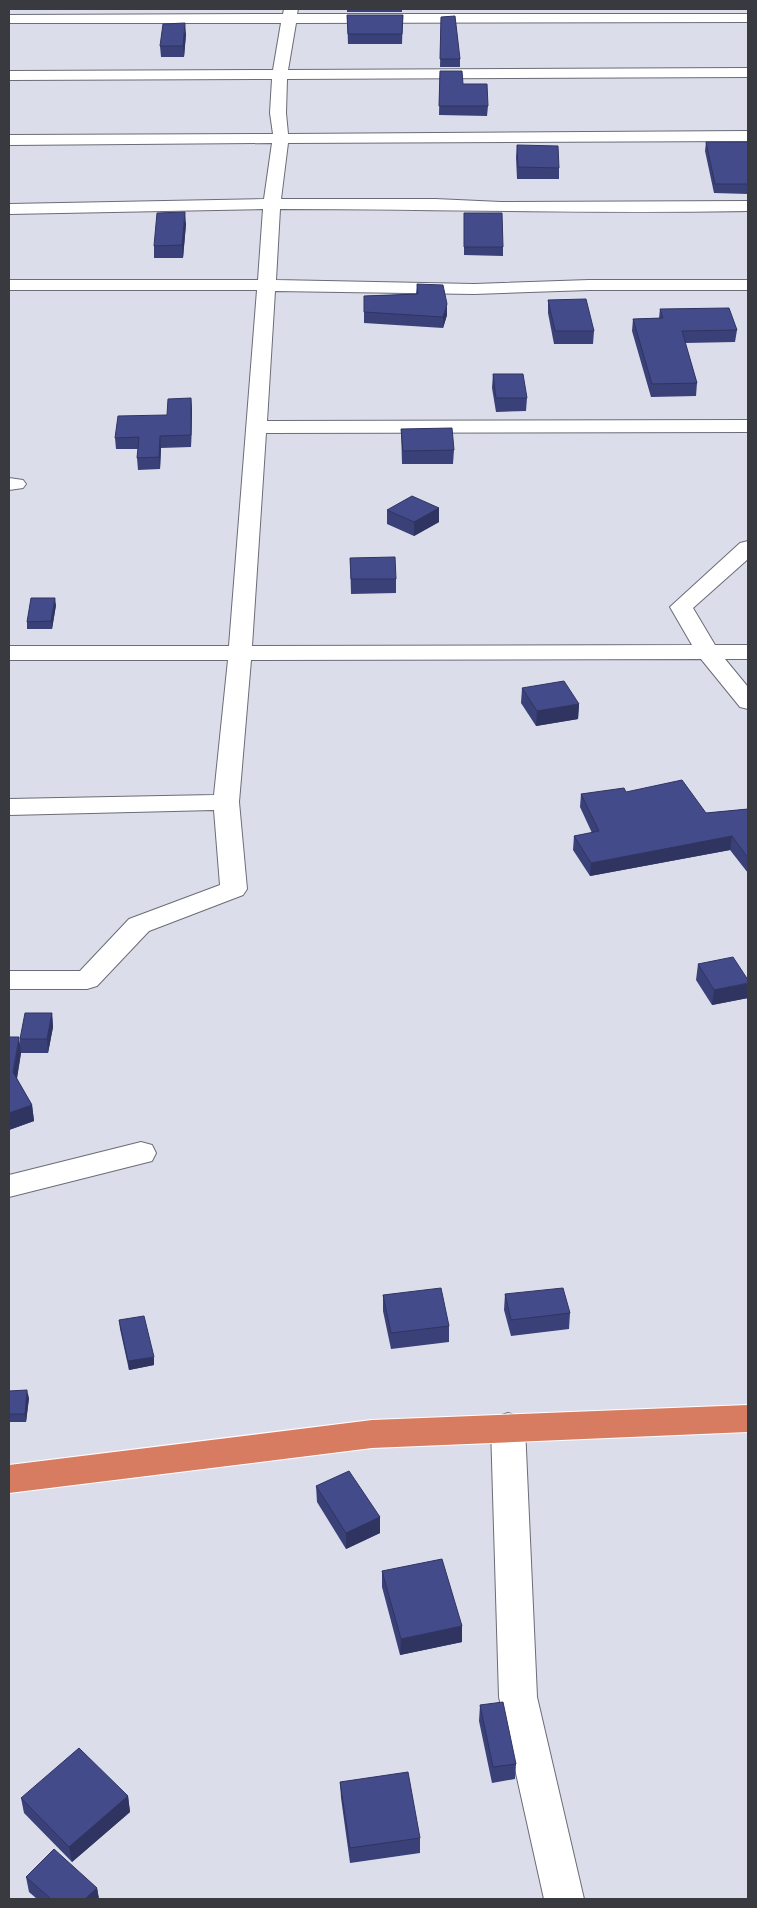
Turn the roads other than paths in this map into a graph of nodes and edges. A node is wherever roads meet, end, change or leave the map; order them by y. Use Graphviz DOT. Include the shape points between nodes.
graph roads {
  1 [pos="291,13"];
  2 [pos="748,18"];
  3 [pos="9,19"];
  4 [pos="748,73"];
  5 [pos="280,74"];
  6 [pos="9,75"];
  7 [pos="748,136"];
  8 [pos="281,138"];
  9 [pos="9,140"];
  10 [pos="272,204"];
  11 [pos="748,206"];
  12 [pos="9,209"];
  13 [pos="9,285"];
  14 [pos="268,285"];
  15 [pos="748,285"];
  16 [pos="748,426"];
  17 [pos="255,427"];
  18 [pos="748,548"];
  19 [pos="748,652"];
  20 [pos="9,653"];
  21 [pos="240,653"];
  22 [pos="708,653"];
  23 [pos="748,702"];
  24 [pos="226,802"];
  25 [pos="9,807"];
  26 [pos="9,980"];
  27 [pos="141,1153"];
  28 [pos="9,1186"];
  29 [pos="748,1418"];
  30 [pos="508,1427"];
  31 [pos="9,1479"];
  32 [pos="564,1899"];
  1 -- 2 [label="street"];
  1 -- 3 [label="street"];
  1 -- 5 [label="street"];
  4 -- 5 [label="street"];
  5 -- 6 [label="street"];
  5 -- 8 [label="street" via="278,113"];
  7 -- 8 [label="street"];
  8 -- 9 [label="street"];
  8 -- 10 [label="street"];
  10 -- 11 [label="street"];
  10 -- 12 [label="street"];
  10 -- 14 [label="street"];
  13 -- 14 [label="street"];
  14 -- 15 [label="street" via="474,290 589,285"];
  14 -- 17 [label="street"];
  16 -- 17 [label="street"];
  17 -- 21 [label="street"];
  18 -- 22 [label="street" via="681,607"];
  19 -- 22 [label="street"];
  20 -- 21 [label="street"];
  21 -- 22 [label="street"];
  21 -- 24 [label="street"];
  22 -- 23 [label="street"];
  24 -- 25 [label="street"];
  24 -- 26 [label="street" via="234,889 139,925 87,980"];
  27 -- 28 [label="street"];
  29 -- 30 [label="highway"];
  30 -- 31 [label="highway" via="372,1434"];
  30 -- 32 [label="street" via="518,1697"];
}
